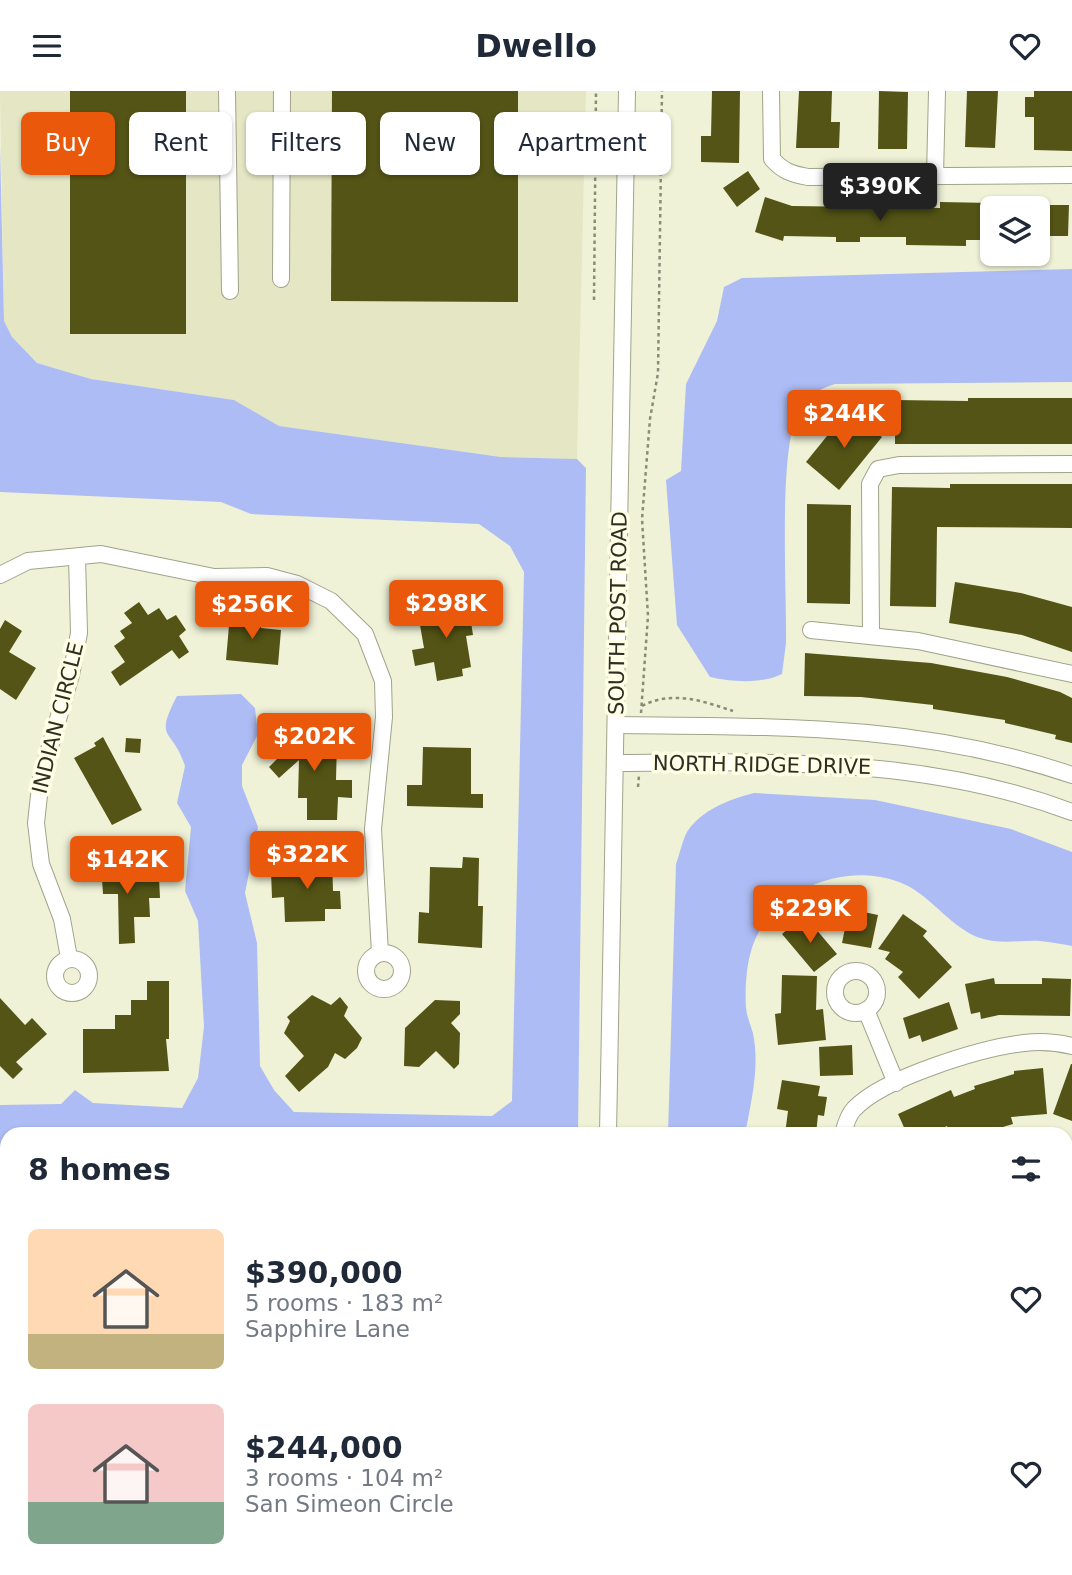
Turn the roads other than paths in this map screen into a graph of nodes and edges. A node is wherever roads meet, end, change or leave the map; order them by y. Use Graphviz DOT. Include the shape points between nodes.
graph roads {
  1 [pos="227,91"];
  2 [pos="282,91"];
  3 [pos="628,91"];
  4 [pos="771,91"];
  5 [pos="937,91"];
  6 [pos="1072,175"];
  7 [pos="935,176"];
  8 [pos="281,279"];
  9 [pos="230,291"];
  10 [pos="1072,464"];
  11 [pos="77,557"];
  12 [pos="0,575"];
  13 [pos="811,630"];
  14 [pos="872,634"];
  15 [pos="1072,674"];
  16 [pos="616,725"];
  17 [pos="615,763"];
  18 [pos="1072,775"];
  19 [pos="1072,812"];
  20 [pos="380,953"];
  21 [pos="69,958"];
  22 [pos="866,1010"];
  23 [pos="1072,1045"];
  24 [pos="896,1083"];
  25 [pos="608,1127"];
  26 [pos="846,1127"];
  1 -- 9 [label="street"];
  2 -- 8 [label="street"];
  3 -- 16 [label="street, SOUTH POST ROAD"];
  4 -- 7 [label="street" via="772,159 783,171 808,177"];
  5 -- 7 [label="street"];
  6 -- 7 [label="street"];
  10 -- 14 [label="street" via="878,469 870,484"];
  11 -- 12 [label="street" via="28,561"];
  11 -- 20 [label="street" via="101,554 214,577 267,576 287,581 331,601 365,634 383,681 373,829"];
  11 -- 21 [label="street, INDIAN CIRCLE" via="79,633 41,776 36,823 41,864 62,919"];
  13 -- 14 [label="street"];
  14 -- 15 [label="street"];
  16 -- 17 [label="street, SOUTH POST ROAD"];
  16 -- 18 [label="street, NORTH RIDGE DRIVE" via="860,730 962,745"];
  17 -- 19 [label="street, NORTH RIDGE DRIVE" via="871,766 969,782"];
  17 -- 25 [label="street, SOUTH POST ROAD"];
  22 -- 24 [label="street"];
  23 -- 24 [label="street" via="1001,1046"];
  24 -- 26 [label="street" via="852,1110"];
}
